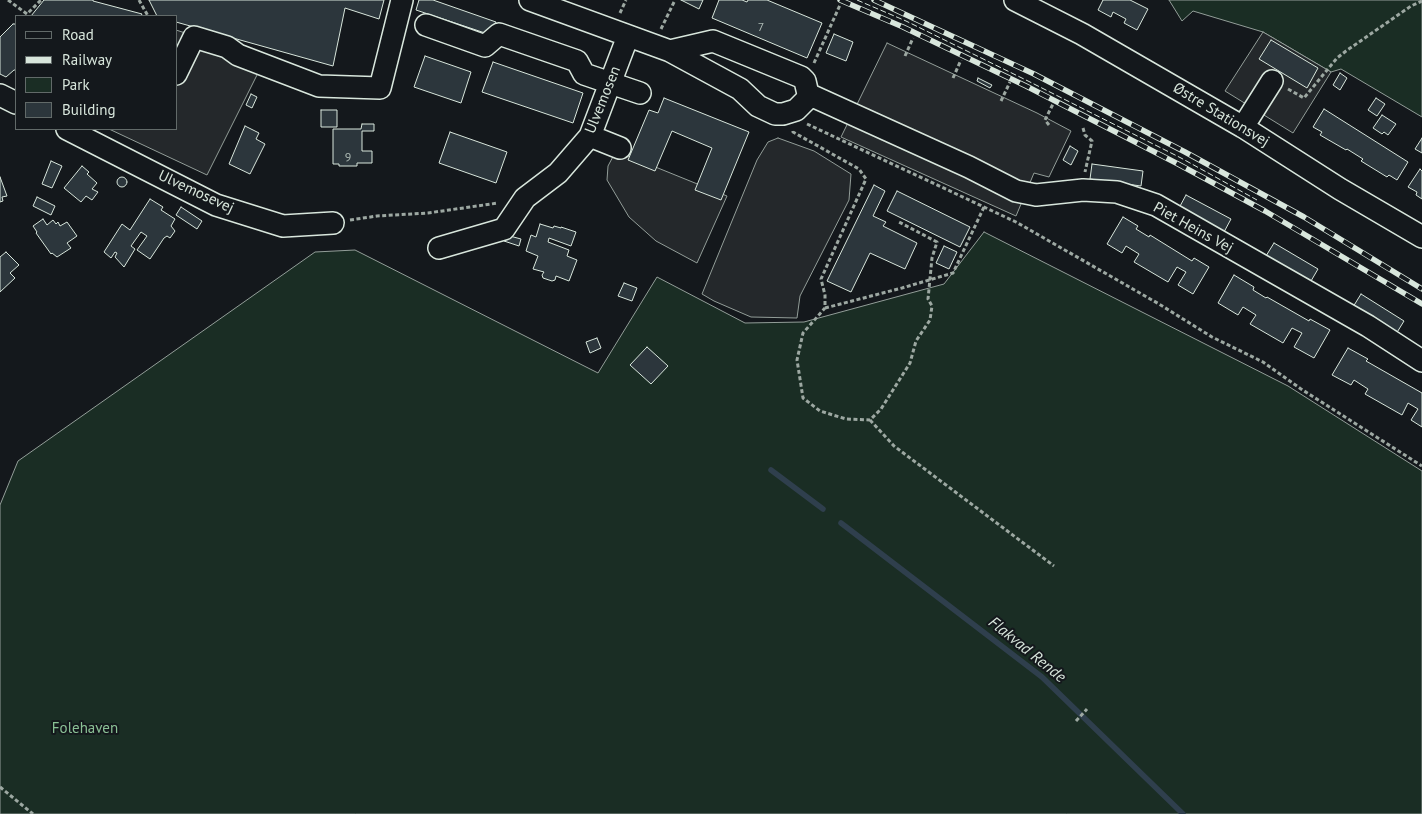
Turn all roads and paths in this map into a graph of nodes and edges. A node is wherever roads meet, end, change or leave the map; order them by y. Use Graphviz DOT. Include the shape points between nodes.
graph roads {
  1 [pos="8,0"];
  2 [pos="42,0"];
  3 [pos="139,0"];
  4 [pos="402,0"];
  5 [pos="530,0"];
  6 [pos="675,0"];
  7 [pos="1015,0"];
  8 [pos="1422,1"];
  9 [pos="840,5"];
  10 [pos="147,15"];
  11 [pos="426,26"];
  12 [pos="628,36"];
  13 [pos="913,38"];
  14 [pos="661,48"];
  15 [pos="905,56"];
  16 [pos="961,60"];
  17 [pos="178,70"];
  18 [pos="953,78"];
  19 [pos="1272,81"];
  20 [pos="611,82"];
  21 [pos="1010,82"];
  22 [pos="640,93"];
  23 [pos="0,95"];
  24 [pos="799,98"];
  25 [pos="1001,101"];
  26 [pos="15,102"];
  27 [pos="1053,104"];
  28 [pos="1049,124"];
  29 [pos="1243,127"];
  30 [pos="1083,128"];
  31 [pos="69,130"];
  32 [pos="590,136"];
  33 [pos="620,148"];
  34 [pos="1084,190"];
  35 [pos="525,198"];
  36 [pos="984,207"];
  37 [pos="899,222"];
  38 [pos="332,223"];
  39 [pos="1422,237"];
  40 [pos="439,248"];
  41 [pos="930,280"];
  42 [pos="824,308"];
  43 [pos="1422,361"];
  44 [pos="870,420"];
  45 [pos="1422,466"];
  46 [pos="1054,566"];
  47 [pos="1087,709"];
  48 [pos="1076,721"];
  49 [pos="0,787"];
  50 [pos="33,814"];
  1 -- 2 [label="path" via="27,14"];
  3 -- 10 [label="path"];
  4 -- 17 [label="street" via="380,88 319,86 238,55 227,47 194,37"];
  5 -- 12 [label="street"];
  6 -- 14 [label="path"];
  7 -- 29 [label="street, Østre Stationsvej" via="1082,34"];
  8 -- 19 [label="path" via="1346,50 1304,98"];
  9 -- 24 [label="path"];
  11 -- 20 [label="street" via="485,46 499,34 577,61 584,74"];
  12 -- 14 [label="street"];
  12 -- 20 [label="street, Ulvemosen"];
  13 -- 15 [label="path"];
  14 -- 24 [label="street" via="713,41"];
  14 -- 24 [label="street" via="740,89 758,106 775,114"];
  16 -- 18 [label="path"];
  19 -- 29 [label="street"];
  20 -- 22 [label="street"];
  20 -- 32 [label="street, Ulvemosen"];
  21 -- 25 [label="path"];
  23 -- 26 [label="street"];
  24 -- 34 [label="street, Piet Heins Vej" via="969,167 1016,190 1036,194"];
  24 -- 36 [label="path" via="805,123"];
  24 -- 42 [label="path" via="793,132 859,169 866,179 821,280"];
  27 -- 28 [label="path" via="1044,120"];
  29 -- 39 [label="street, Østre Stationsvej"];
  30 -- 34 [label="path" via="1092,141"];
  31 -- 38 [label="street, Ulvemosevej" via="216,205 283,226"];
  32 -- 33 [label="street"];
  32 -- 35 [label="street, Ulvemosen" via="558,173"];
  34 -- 43 [label="street, Piet Heins Vej" via="1117,192 1156,205 1368,326"];
  35 -- 38 [label="path"];
  35 -- 40 [label="street, Ulvemosen" via="504,229"];
  36 -- 41 [label="path" via="953,272"];
  36 -- 45 [label="path" via="1151,299 1212,338 1264,362"];
  37 -- 41 [label="path" via="937,242"];
  41 -- 42 [label="path"];
  41 -- 44 [label="path" via="930,320 916,341 910,363 881,409"];
  42 -- 44 [label="path" via="803,333 797,360 802,398 820,411 846,419"];
  44 -- 46 [label="path" via="894,446"];
  47 -- 48 [label="path"];
  49 -- 50 [label="path"];
}
